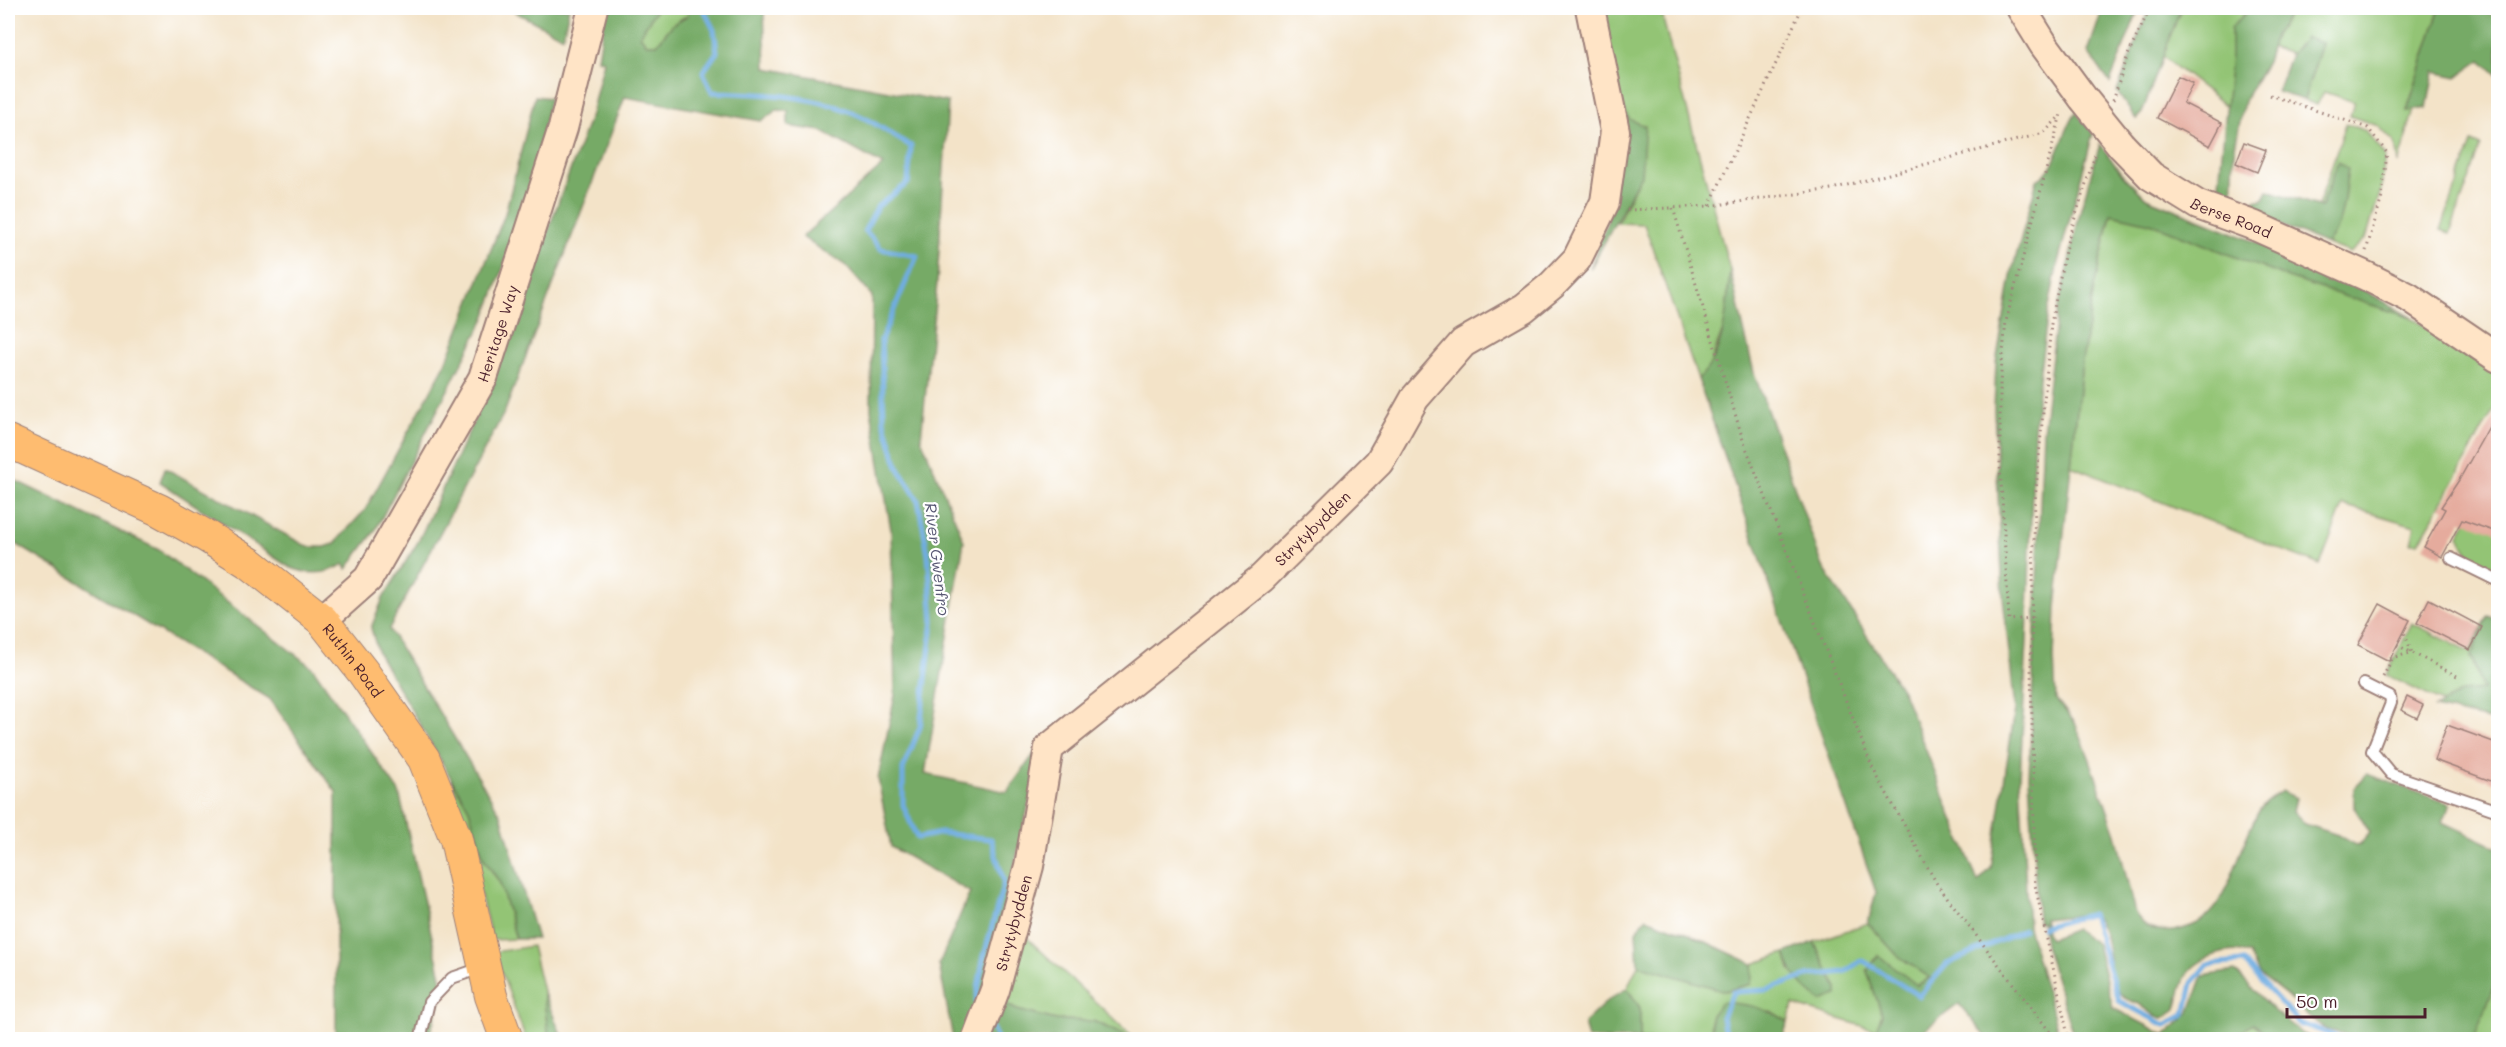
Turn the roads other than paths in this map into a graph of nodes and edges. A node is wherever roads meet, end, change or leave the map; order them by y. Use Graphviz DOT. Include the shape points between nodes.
graph roads {
  1 [pos="593,8"];
  2 [pos="1590,8"];
  3 [pos="2021,8"];
  4 [pos="2499,358"];
  5 [pos="8,441"];
  6 [pos="2451,558"];
  7 [pos="2499,581"];
  8 [pos="322,620"];
  9 [pos="2364,684"];
  10 [pos="2499,811"];
  11 [pos="484,967"];
  12 [pos="983,1023"];
  13 [pos="420,1040"];
  14 [pos="507,1040"];
  1 -- 8 [label="street, Heritage Way" via="563,128 483,378 368,579"];
  2 -- 12 [label="street, Strytybydden" via="1615,131 1605,202 1577,259 1524,308 1463,343 1415,398 1379,462 1262,578 1049,748 1029,866"];
  3 -- 4 [label="street, Berse Road, bridge" via="2075,102 2109,147 2198,204 2359,272 2408,297"];
  5 -- 8 [label="main road, Ruthin Road" via="159,510 206,536 251,564"];
  6 -- 7 [label="lane"];
  8 -- 11 [label="main road, Ruthin Road" via="424,759 456,838"];
  9 -- 10 [label="lane" via="2390,697 2372,750 2391,774"];
  11 -- 13 [label="lane" via="452,978 429,1002"];
  11 -- 14 [label="main road, Ruthin Road"];
}
